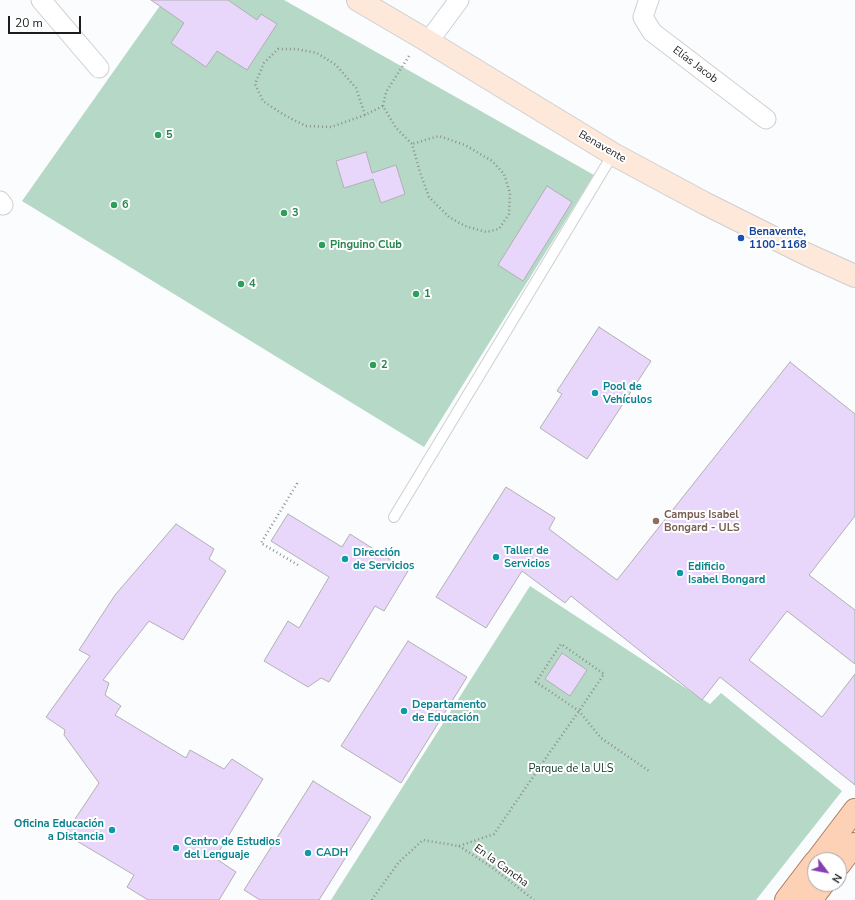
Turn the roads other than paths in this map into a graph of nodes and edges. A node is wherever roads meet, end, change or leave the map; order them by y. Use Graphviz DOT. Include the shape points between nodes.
graph roads {
  1 [pos="42,0"];
  2 [pos="358,0"];
  3 [pos="459,0"];
  4 [pos="649,0"];
  5 [pos="424,39"];
  6 [pos="98,68"];
  7 [pos="766,119"];
  8 [pos="613,154"];
  9 [pos="855,276"];
  10 [pos="394,517"];
  11 [pos="855,810"];
  12 [pos="855,844"];
  13 [pos="823,852"];
  14 [pos="847,854"];
  15 [pos="807,873"];
  16 [pos="818,892"];
  17 [pos="786,900"];
  18 [pos="811,900"];
  1 -- 6 [label="street"];
  2 -- 5 [label="main road, Benavente"];
  3 -- 5 [label="street"];
  4 -- 7 [label="street, Elías Jacob" via="644,17 652,32"];
  5 -- 8 [label="main road, Benavente"];
  8 -- 9 [label="main road, Benavente" via="706,204"];
  8 -- 10 [label="lane"];
  11 -- 13 [label="main road"];
  12 -- 14 [label="main road"];
  15 -- 17 [label="main road"];
  16 -- 18 [label="main road"];
}
